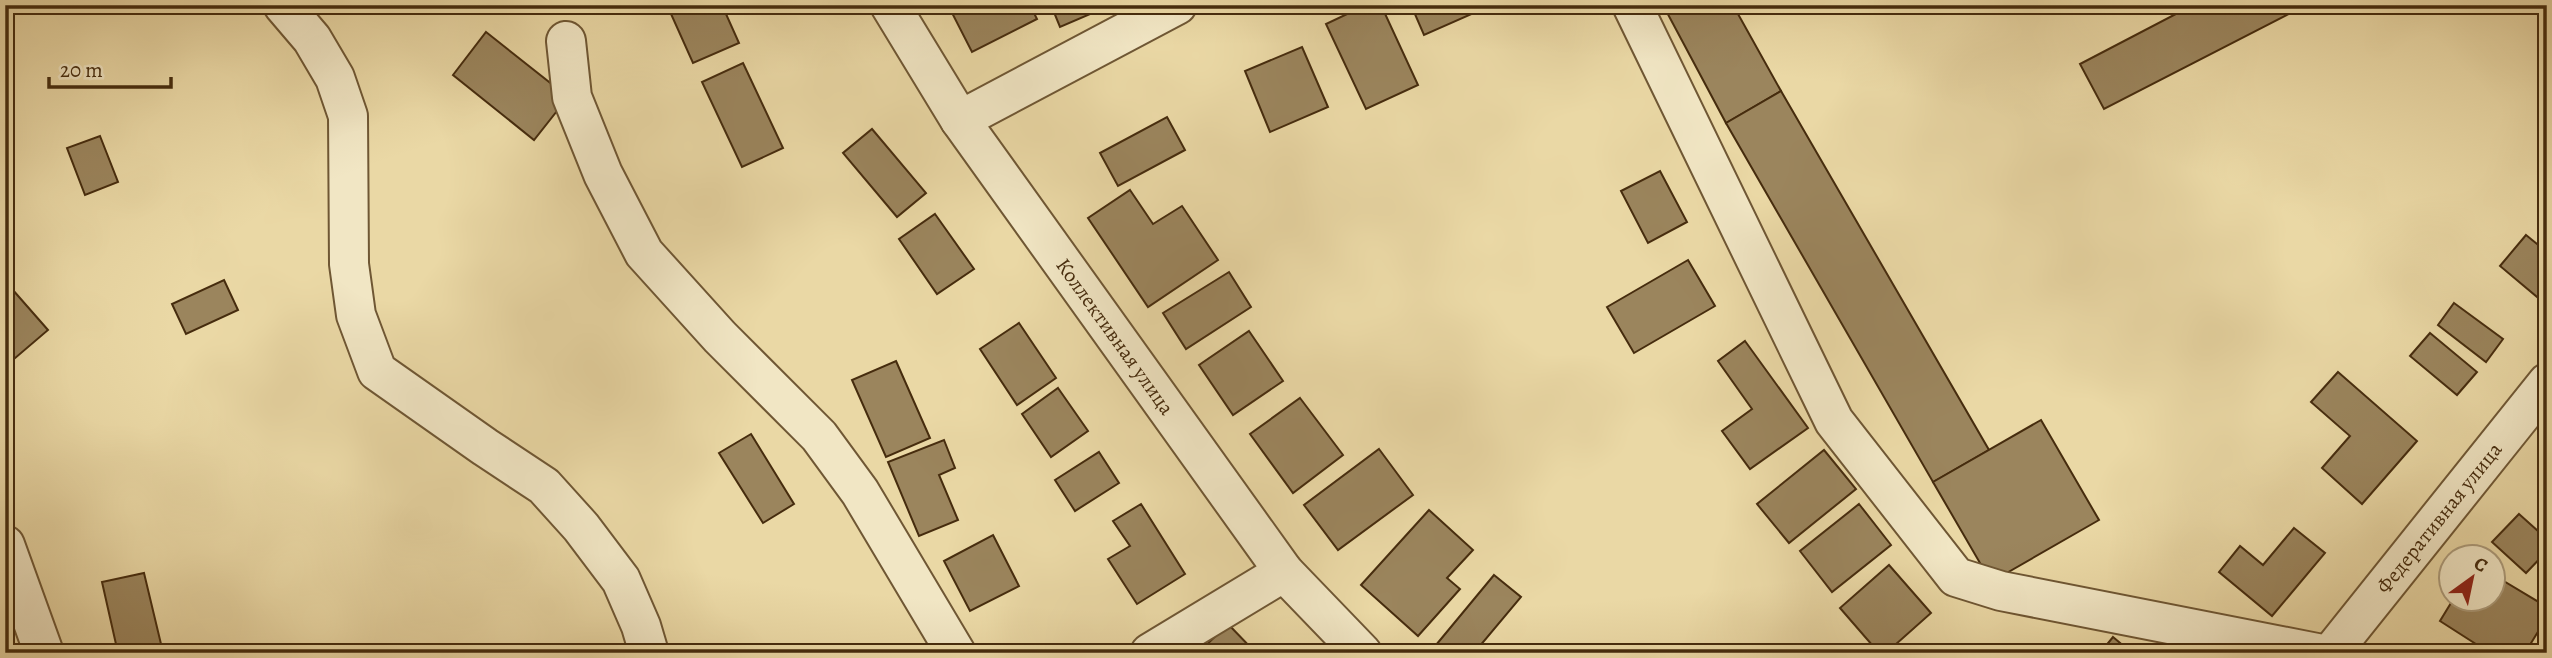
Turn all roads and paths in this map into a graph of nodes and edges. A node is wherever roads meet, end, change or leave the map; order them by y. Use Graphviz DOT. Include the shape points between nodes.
graph roads {
  1 [pos="283,5"];
  2 [pos="890,5"];
  3 [pos="1178,5"];
  4 [pos="1632,5"];
  5 [pos="566,41"];
  6 [pos="960,120"];
  7 [pos="2547,383"];
  8 [pos="5,545"];
  9 [pos="1284,572"];
  10 [pos="44,653"];
  11 [pos="649,653"];
  12 [pos="956,653"];
  13 [pos="1150,653"];
  14 [pos="1362,653"];
  15 [pos="2317,653"];
  16 [pos="2330,653"];
  1 -- 11 [label="street" via="312,39 335,78 348,116 349,264 356,315 377,371 544,486 621,580"];
  2 -- 6 [label="street, Коллективная улица"];
  3 -- 6 [label="street"];
  4 -- 15 [label="street" via="1834,421 1956,577 2001,591"];
  5 -- 12 [label="street" via="572,97 603,174 644,253 819,436 860,492"];
  6 -- 9 [label="street, Коллективная улица"];
  7 -- 16 [label="street, Федеративная улица"];
  8 -- 10 [label="street"];
  9 -- 13 [label="street"];
  9 -- 14 [label="street, Коллективная улица"];
}
